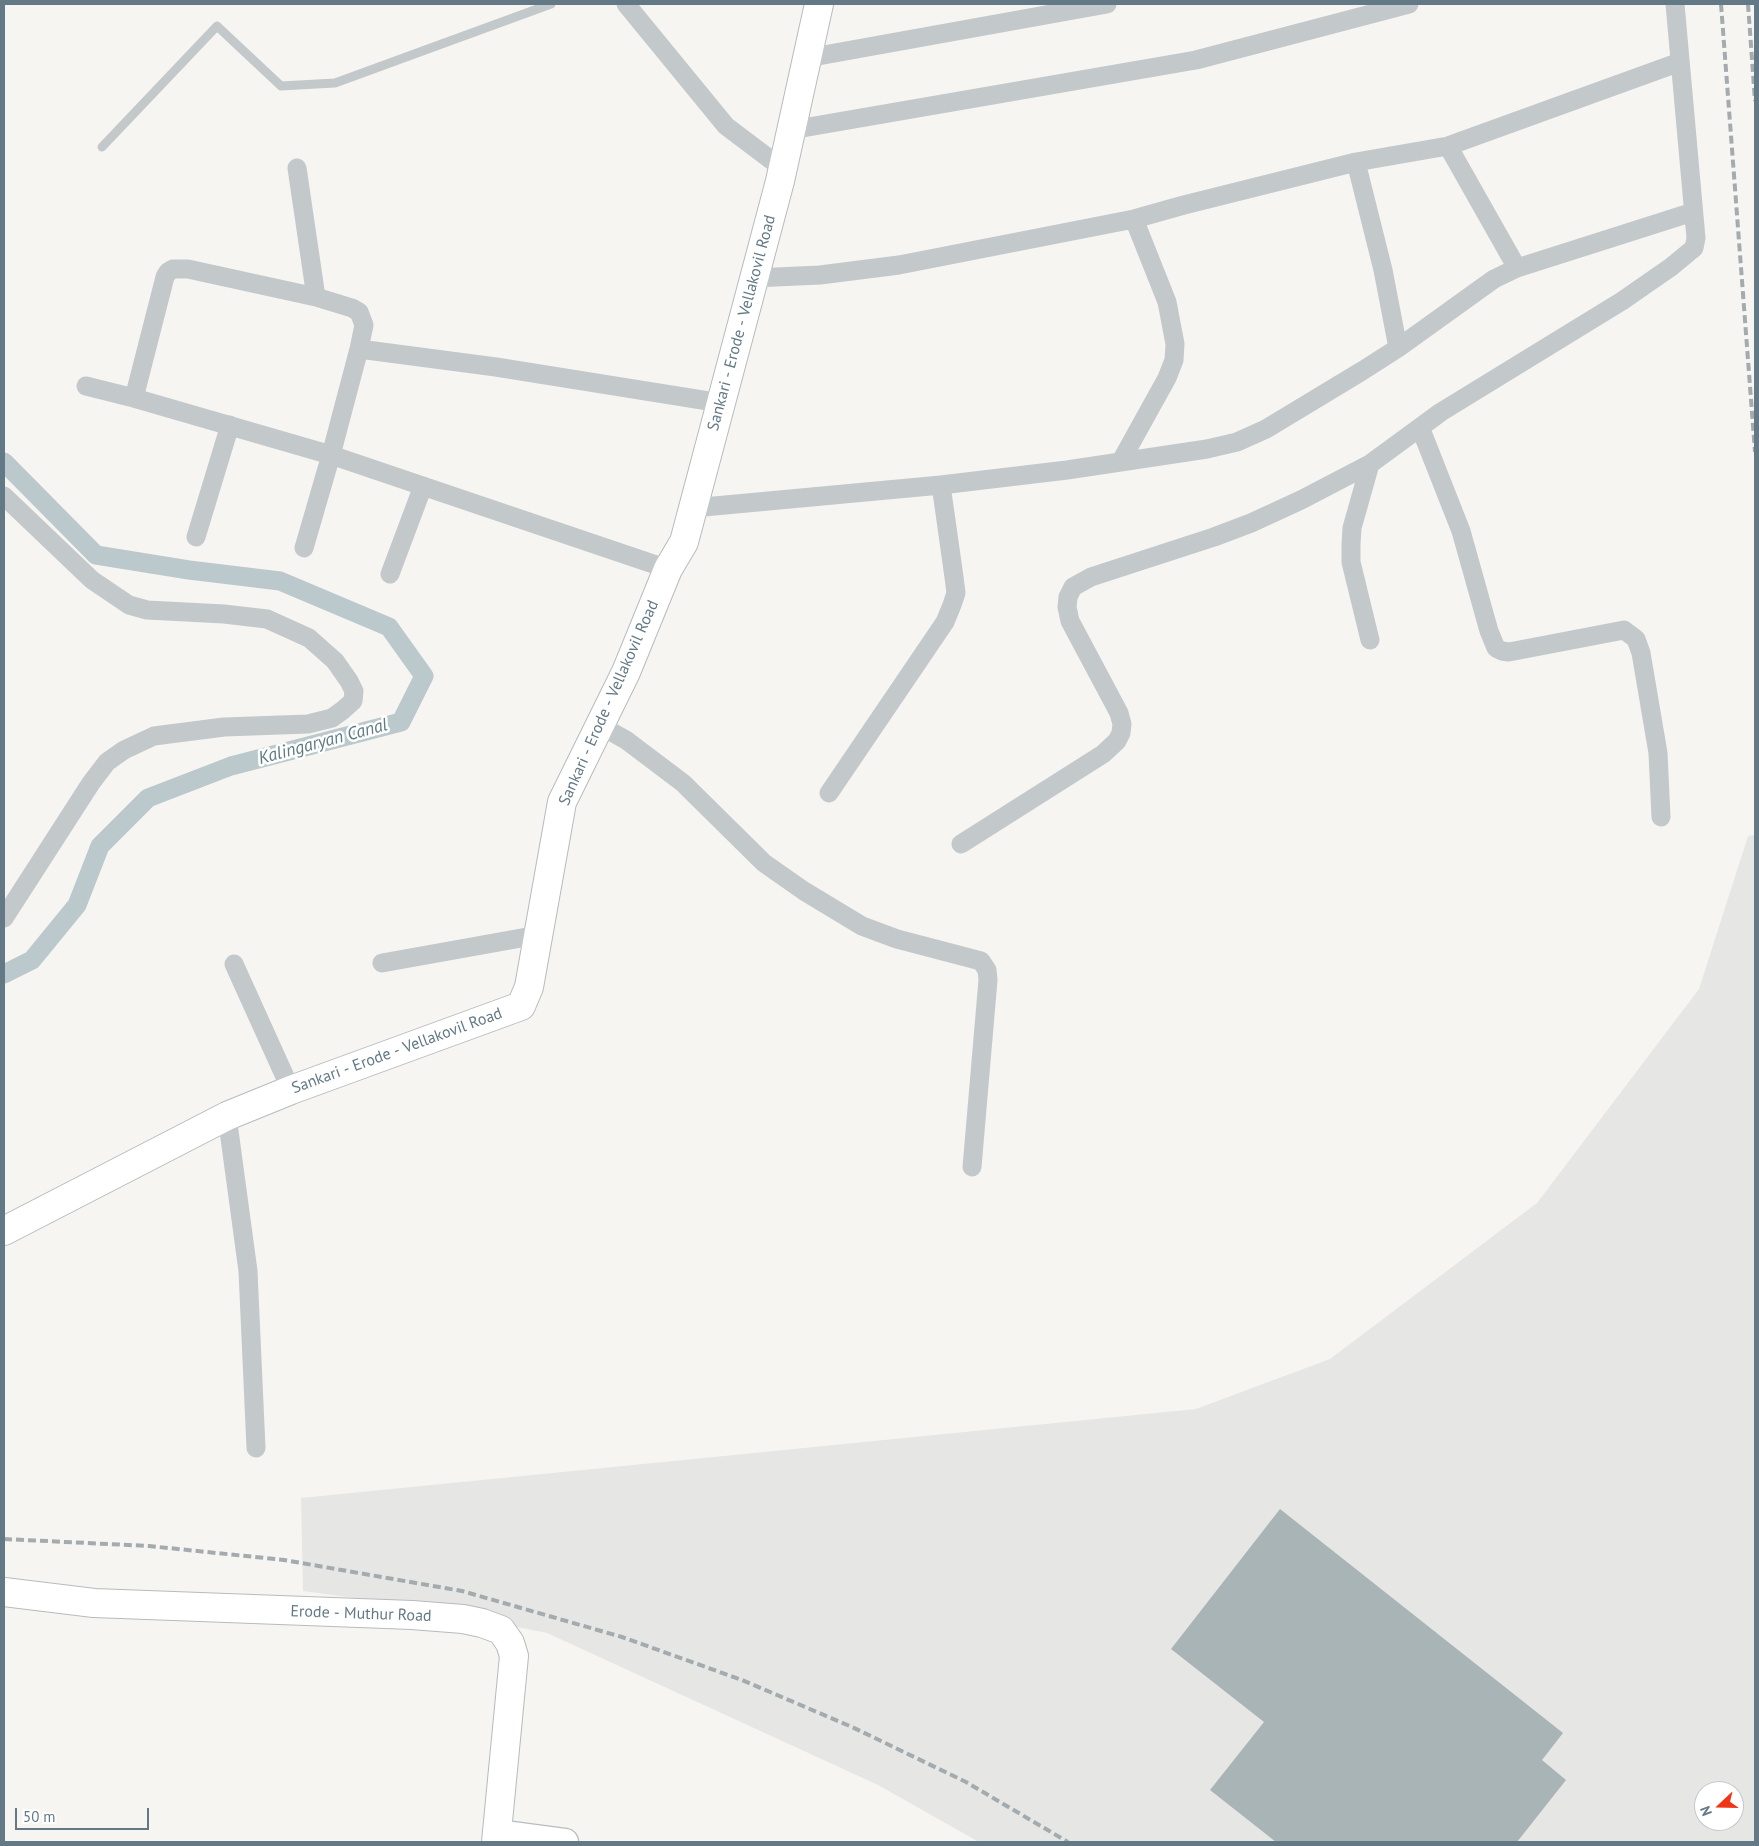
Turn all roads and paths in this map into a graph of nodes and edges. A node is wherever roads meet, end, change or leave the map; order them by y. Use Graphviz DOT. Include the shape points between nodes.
graph roads {
  1 [pos="551,4"];
  2 [pos="626,4"];
  3 [pos="819,4"];
  4 [pos="1107,4"];
  5 [pos="1408,4"];
  6 [pos="1674,4"];
  7 [pos="807,58"];
  8 [pos="1680,62"];
  9 [pos="791,130"];
  10 [pos="1448,146"];
  11 [pos="102,147"];
  12 [pos="1356,162"];
  13 [pos="297,168"];
  14 [pos="782,169"];
  15 [pos="1693,212"];
  16 [pos="1134,219"];
  17 [pos="1517,268"];
  18 [pos="754,278"];
  19 [pos="316,297"];
  20 [pos="1398,348"];
  21 [pos="359,349"];
  22 [pos="86,386"];
  23 [pos="134,398"];
  24 [pos="721,403"];
  25 [pos="230,425"];
  26 [pos="1420,427"];
  27 [pos="331,455"];
  28 [pos="1121,461"];
  29 [pos="1370,464"];
  30 [pos="941,485"];
  31 [pos="423,486"];
  32 [pos="4,496"];
  33 [pos="693,508"];
  34 [pos="196,537"];
  35 [pos="304,548"];
  36 [pos="668,570"];
  37 [pos="390,574"];
  38 [pos="1370,640"];
  39 [pos="599,725"];
  40 [pos="829,793"];
  41 [pos="1661,817"];
  42 [pos="961,844"];
  43 [pos="4,918"];
  44 [pos="538,935"];
  45 [pos="382,963"];
  46 [pos="234,964"];
  47 [pos="291,1090"];
  48 [pos="227,1116"];
  49 [pos="972,1167"];
  50 [pos="4,1231"];
  51 [pos="256,1448"];
  52 [pos="4,1592"];
  53 [pos="497,1838"];
  54 [pos="565,1842"];
  1 -- 11 [label="lane" via="335,83 281,86 218,26"];
  2 -- 14 [label="street" via="726,126"];
  3 -- 7 [label="highway, Sankari - Erode - Vellakovil Road"];
  4 -- 7 [label="street"];
  5 -- 9 [label="street" via="1196,60"];
  6 -- 8 [label="street"];
  7 -- 9 [label="highway, Sankari - Erode - Vellakovil Road"];
  8 -- 10 [label="street"];
  8 -- 15 [label="street"];
  9 -- 14 [label="highway, Sankari - Erode - Vellakovil Road"];
  10 -- 12 [label="street"];
  10 -- 17 [label="street"];
  12 -- 16 [label="street"];
  12 -- 20 [label="street"];
  13 -- 19 [label="street"];
  14 -- 18 [label="highway, Sankari - Erode - Vellakovil Road"];
  15 -- 17 [label="street"];
  15 -- 26 [label="street" via="1696,238 1694,248 1686,255 1622,301"];
  16 -- 18 [label="street" via="900,266"];
  16 -- 28 [label="street" via="1167,302 1175,344 1174,360 1167,378"];
  17 -- 20 [label="street" via="1494,279"];
  18 -- 24 [label="highway, Sankari - Erode - Vellakovil Road"];
  19 -- 21 [label="street" via="359,312 364,325"];
  19 -- 23 [label="street" via="188,269 173,269 165,277"];
  20 -- 28 [label="street" via="1266,429 1237,442"];
  21 -- 24 [label="street"];
  21 -- 27 [label="street"];
  22 -- 23 [label="street"];
  23 -- 25 [label="street"];
  24 -- 33 [label="highway, Sankari - Erode - Vellakovil Road"];
  25 -- 27 [label="street"];
  25 -- 34 [label="street"];
  26 -- 29 [label="street"];
  26 -- 41 [label="street" via="1461,531 1496,648 1509,652 1624,630 1636,639 1658,753"];
  27 -- 31 [label="street"];
  27 -- 35 [label="street"];
  28 -- 30 [label="street"];
  29 -- 38 [label="street" via="1352,528 1351,544 1351,562"];
  29 -- 42 [label="street" via="1251,523 1091,577 1073,587 1067,607 1070,621 1119,713 1121,733 1103,754"];
  30 -- 33 [label="street"];
  30 -- 40 [label="street" via="956,593 952,605 945,622"];
  31 -- 36 [label="street"];
  31 -- 37 [label="street"];
  32 -- 43 [label="street" via="92,580 129,605 147,610 267,620 309,638 334,661 354,691 352,701 332,718 308,724 224,727 154,736 124,750 107,762 91,783"];
  33 -- 36 [label="highway, Sankari - Erode - Vellakovil Road" via="684,542"];
  36 -- 39 [label="highway, Sankari - Erode - Vellakovil Road" via="626,672"];
  39 -- 44 [label="highway, Sankari - Erode - Vellakovil Road" via="562,802"];
  39 -- 49 [label="street" via="626,740 683,783 764,862 804,891 862,926 897,939 981,961 987,970 988,980"];
  44 -- 45 [label="street"];
  44 -- 47 [label="highway, Sankari - Erode - Vellakovil Road" via="529,987 521,1006"];
  46 -- 47 [label="street"];
  47 -- 48 [label="highway, Sankari - Erode - Vellakovil Road"];
  48 -- 50 [label="highway, Sankari - Erode - Vellakovil Road"];
  48 -- 51 [label="street" via="248,1271"];
  52 -- 53 [label="highway, Erode - Muthur Road" via="94,1603 412,1615 482,1623 501,1630 514,1656"];
  53 -- 54 [label="street"];
}
